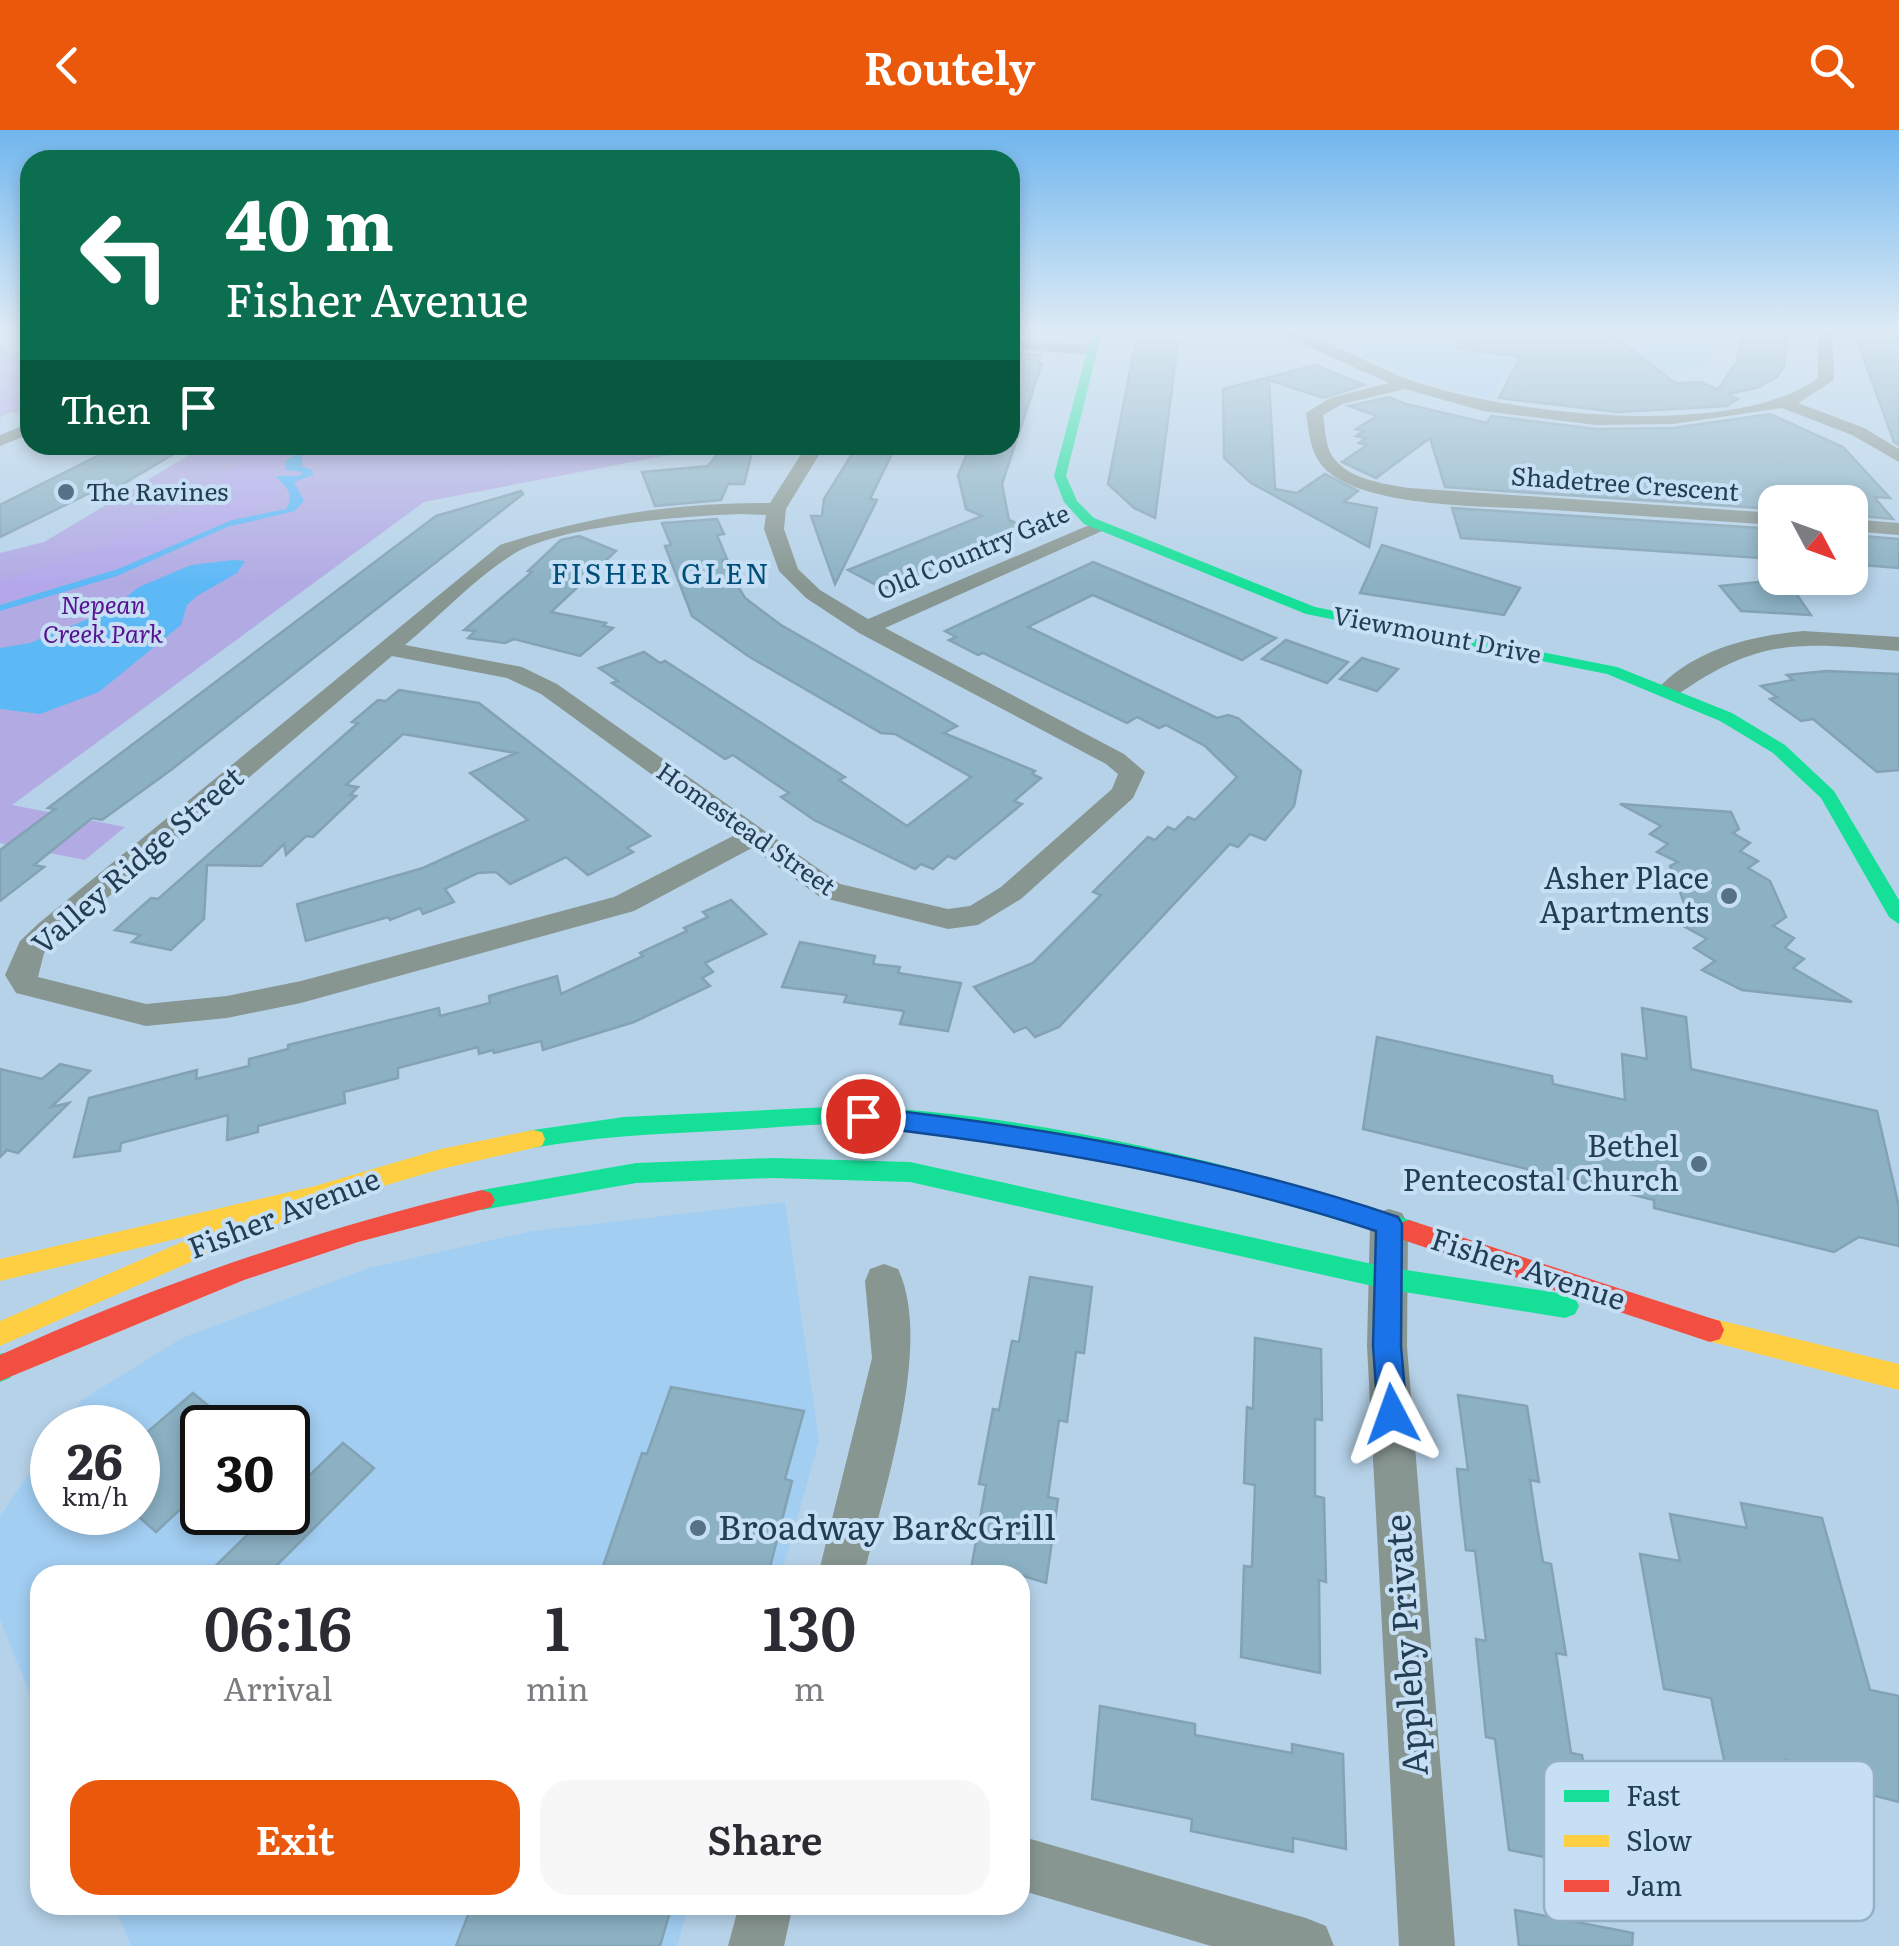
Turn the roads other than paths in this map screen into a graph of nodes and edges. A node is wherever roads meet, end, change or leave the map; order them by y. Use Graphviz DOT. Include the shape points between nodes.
graph roads {
  1 [pos="1075,417"];
  2 [pos="1315,417"];
  3 [pos="1563,417"];
  4 [pos="1690,417"];
  5 [pos="1822,417"];
  6 [pos="810,455"];
  7 [pos="1899,456"];
  8 [pos="776,509"];
  9 [pos="1758,519"];
  10 [pos="1868,526"];
  11 [pos="1101,527"];
  12 [pos="1899,529"];
  13 [pos="867,628"];
  14 [pos="1899,644"];
  15 [pos="388,649"];
  16 [pos="1668,691"];
  17 [pos="753,837"];
  18 [pos="1899,917"];
  19 [pos="639,1125"];
  20 [pos="633,1173"];
  21 [pos="314,1196"];
  22 [pos="1389,1224"];
  23 [pos="0,1270"];
  24 [pos="1386,1278"];
  25 [pos="884,1281"];
  26 [pos="1708,1329"];
  27 [pos="0,1334"];
  28 [pos="1,1368"];
  29 [pos="1899,1377"];
  30 [pos="844,1565"];
  31 [pos="1030,1866"];
  32 [pos="764,1915"];
  33 [pos="756,1946"];
  34 [pos="1306,1946"];
  35 [pos="1427,1946"];
  1 -- 11 [label="main road, Viewmount Drive" via="1060,476 1071,502"];
  2 -- 9 [label="street, Shadetree Crescent" via="1322,456 1340,473 1390,490"];
  3 -- 4 [label="street"];
  5 -- 7 [label="street"];
  6 -- 8 [label="street"];
  8 -- 13 [label="street, Homestead Street" via="774,529 789,570"];
  8 -- 15 [label="street, Valley Ridge Street" via="661,510 506,549"];
  10 -- 12 [label="street"];
  11 -- 13 [label="street, Old Country Gate"];
  11 -- 16 [label="main road, Viewmount Drive" via="1311,611 1559,658"];
  13 -- 17 [label="street, Homestead Street" via="1115,759 1132,772 1131,782 1011,893 978,915 948,919 830,892"];
  14 -- 16 [label="street" via="1794,636 1738,646"];
  15 -- 17 [label="street, Homestead Street" via="514,672 550,689"];
  15 -- 17 [label="street, Valley Ridge Street" via="50,930 22,965 27,985 146,1015 264,999 624,904"];
  16 -- 18 [label="main road, Viewmount Drive" via="1760,736 1804,771 1828,795"];
  19 -- 20 [label="main road"];
  19 -- 21 [label="main road, Fisher Avenue" via="564,1132"];
  19 -- 22 [label="main road, Fisher Avenue" via="863,1116 1016,1134 1125,1155"];
  20 -- 24 [label="main road, Fisher Avenue" via="834,1167 910,1172"];
  20 -- 28 [label="main road, Fisher Avenue" via="391,1221 128,1310"];
  21 -- 23 [label="main road"];
  21 -- 27 [label="main road, Fisher Avenue"];
  22 -- 24 [label="street, Appleby Private"];
  22 -- 26 [label="main road, Fisher Avenue"];
  24 -- 26 [label="main road, Fisher Avenue"];
  24 -- 35 [label="street, Appleby Private"];
  25 -- 30 [label="street" via="892,1358"];
  26 -- 29 [label="main road, Fisher Avenue"];
  31 -- 34 [label="street"];
  32 -- 33 [label="street"];
}
